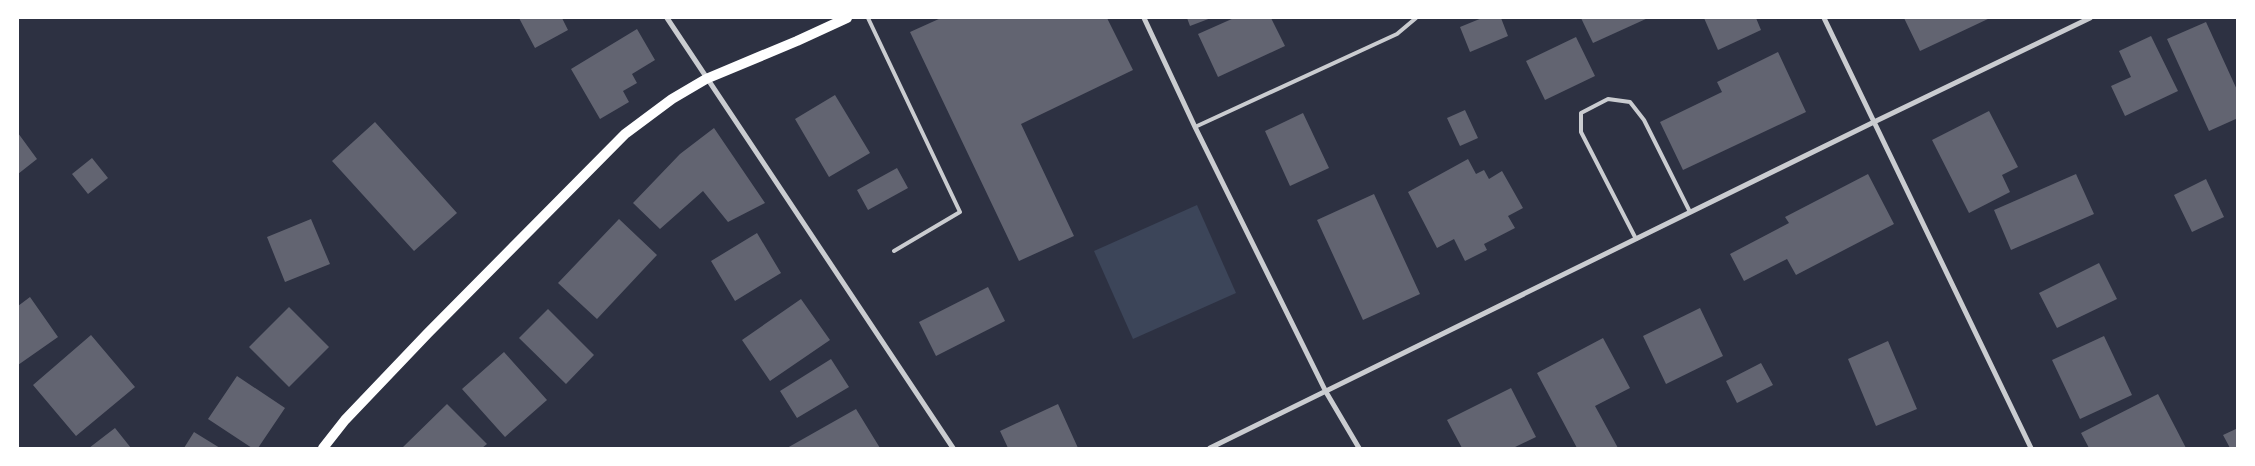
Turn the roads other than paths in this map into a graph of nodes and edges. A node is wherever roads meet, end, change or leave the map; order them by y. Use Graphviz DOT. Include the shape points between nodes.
graph roads {
  1 [pos="667,18"];
  2 [pos="847,18"];
  3 [pos="868,18"];
  4 [pos="1144,18"];
  5 [pos="1416,18"];
  6 [pos="1824,18"];
  7 [pos="2090,18"];
  8 [pos="706,79"];
  9 [pos="1874,122"];
  10 [pos="1195,127"];
  11 [pos="1690,212"];
  12 [pos="1636,240"];
  13 [pos="894,251"];
  14 [pos="1326,392"];
  15 [pos="323,448"];
  16 [pos="953,448"];
  17 [pos="1210,448"];
  18 [pos="1359,448"];
  19 [pos="2031,448"];
  1 -- 8 [label="street"];
  2 -- 8 [label="main road"];
  3 -- 13 [label="lane" via="960,212"];
  4 -- 10 [label="street"];
  5 -- 10 [label="lane" via="1398,34"];
  6 -- 9 [label="street"];
  7 -- 9 [label="street"];
  8 -- 15 [label="main road" via="672,98 625,134 409,353"];
  8 -- 16 [label="street"];
  9 -- 11 [label="street"];
  9 -- 19 [label="street"];
  10 -- 14 [label="street"];
  11 -- 12 [label="street"];
  11 -- 12 [label="lane" via="1644,120 1630,102 1608,98 1581,113 1581,132"];
  12 -- 14 [label="street"];
  14 -- 17 [label="street"];
  14 -- 18 [label="street"];
}
